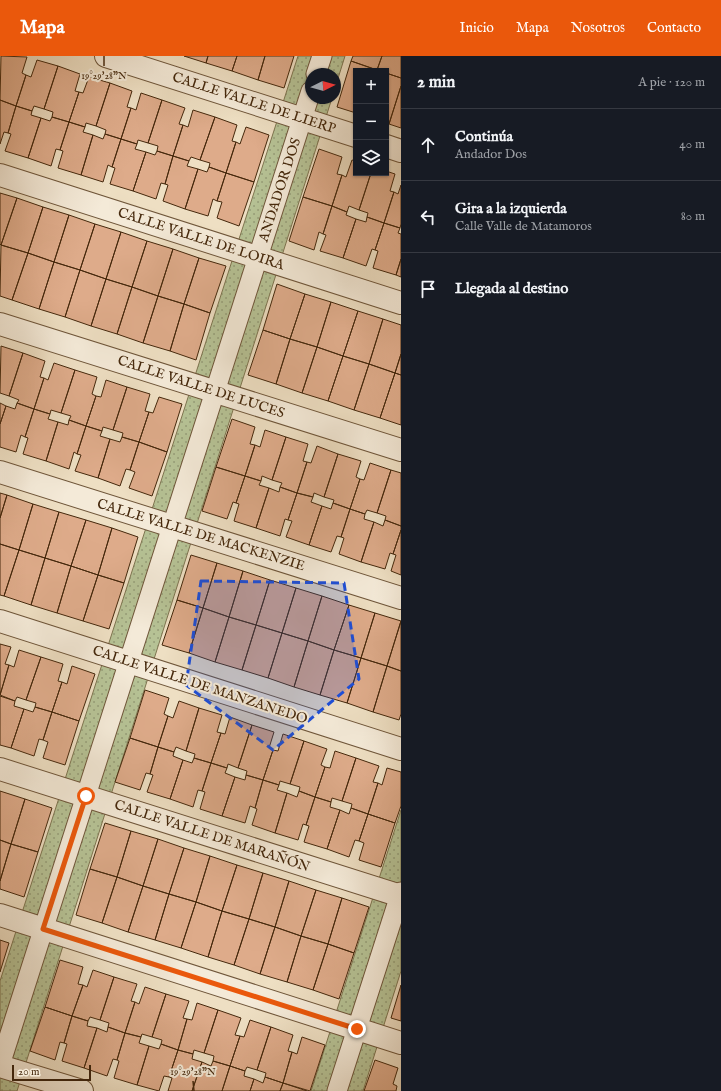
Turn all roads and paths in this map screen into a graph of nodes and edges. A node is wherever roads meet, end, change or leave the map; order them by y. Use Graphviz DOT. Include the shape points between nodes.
graph roads {
  1 [pos="106,56"];
  2 [pos="322,56"];
  3 [pos="318,68"];
  4 [pos="307,104"];
  5 [pos="302,119"];
  6 [pos="353,135"];
  7 [pos="389,147"];
  8 [pos="401,151"];
  9 [pos="0,175"];
  10 [pos="258,258"];
  11 [pos="401,304"];
  12 [pos="0,324"];
  13 [pos="215,392"];
  14 [pos="401,450"];
  15 [pos="0,472"];
  16 [pos="172,526"];
  17 [pos="401,598"];
  18 [pos="0,621"];
  19 [pos="128,662"];
  20 [pos="401,749"];
  21 [pos="0,769"];
  22 [pos="86,796"];
  23 [pos="401,894"];
  24 [pos="0,915"];
  25 [pos="43,929"];
  26 [pos="357,1029"];
  27 [pos="401,1043"];
  28 [pos="0,1065"];
  29 [pos="82,1091"];
  30 [pos="337,1091"];
  1 -- 5 [label="street, CALLE VALLE DE LIERP"];
  2 -- 3 [label="street"];
  4 -- 5 [label="street, ANDADOR DOS"];
  5 -- 6 [label="street, CALLE VALLE DE LIERP"];
  5 -- 10 [label="street, ANDADOR DOS"];
  7 -- 8 [label="street"];
  9 -- 10 [label="street, CALLE VALLE DE LOIRA"];
  10 -- 11 [label="street, CALLE VALLE DE LOIRA"];
  10 -- 13 [label="street, ANDADOR DOS"];
  12 -- 13 [label="street, CALLE VALLE DE LUCES"];
  13 -- 14 [label="street, CALLE VALLE DE LUCES"];
  13 -- 16 [label="street, ANDADOR DOS"];
  15 -- 16 [label="street, CALLE VALLE DE MACKENZIE"];
  16 -- 17 [label="street, CALLE VALLE DE MACKENZIE"];
  16 -- 19 [label="street, ANDADOR DOS"];
  18 -- 19 [label="street, CALLE VALLE DE MANZANEDO"];
  19 -- 20 [label="street, CALLE VALLE DE MANZANEDO"];
  19 -- 22 [label="street, ANDADOR DOS"];
  21 -- 22 [label="street, CALLE VALLE DE MARAÑÓN"];
  22 -- 23 [label="street, CALLE VALLE DE MARAÑÓN"];
  22 -- 25 [label="street, ANDADOR DOS"];
  23 -- 26 [label="street"];
  24 -- 25 [label="street"];
  25 -- 26 [label="street"];
  25 -- 28 [label="street, ANDADOR DOS"];
  26 -- 27 [label="street"];
  26 -- 30 [label="street"];
  28 -- 29 [label="street"];
}
